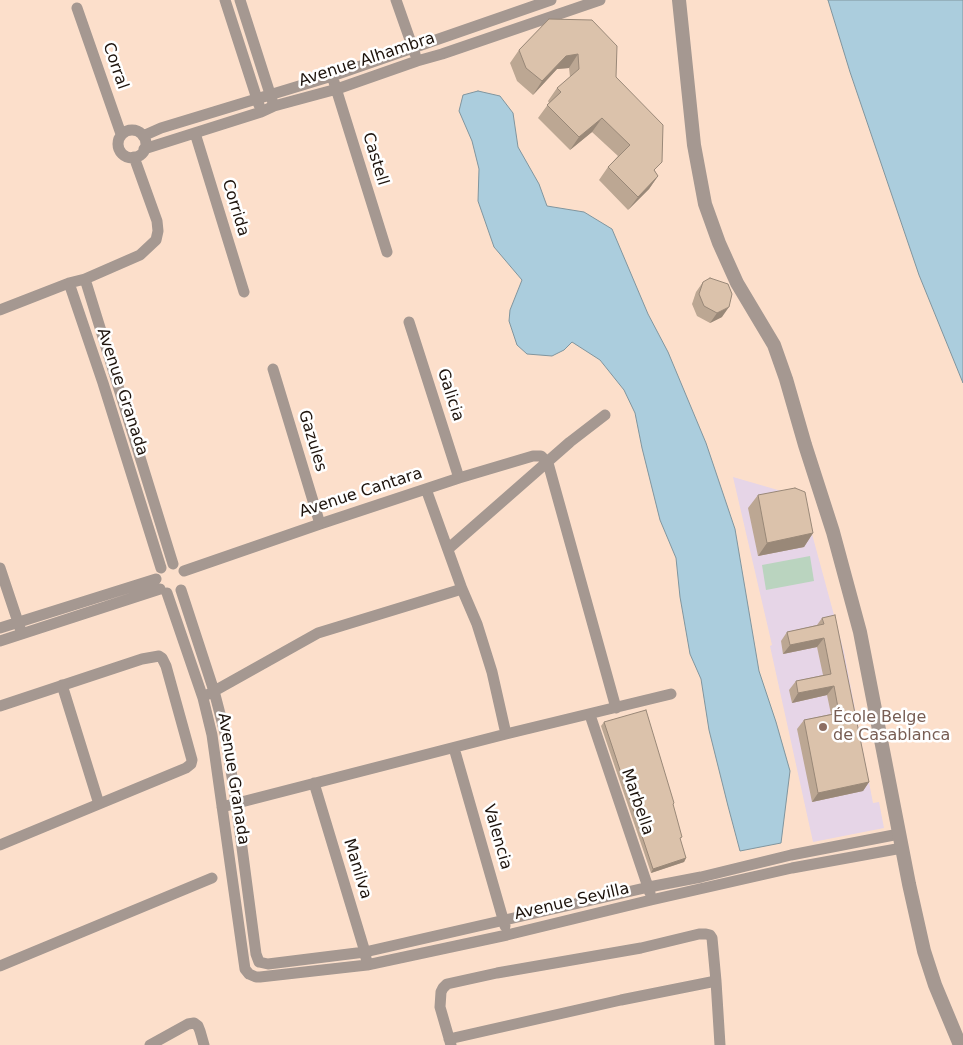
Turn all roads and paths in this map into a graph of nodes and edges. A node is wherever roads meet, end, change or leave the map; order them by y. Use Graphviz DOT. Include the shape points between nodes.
graph roads {
  1 [pos="225,0"];
  2 [pos="240,0"];
  3 [pos="396,0"];
  4 [pos="551,0"];
  5 [pos="600,0"];
  6 [pos="679,0"];
  7 [pos="77,8"];
  8 [pos="556,14"];
  9 [pos="412,48"];
  10 [pos="417,61"];
  11 [pos="332,76"];
  12 [pos="337,89"];
  13 [pos="271,94"];
  14 [pos="257,98"];
  15 [pos="274,106"];
  16 [pos="261,112"];
  17 [pos="195,133"];
  18 [pos="121,134"];
  19 [pos="143,136"];
  20 [pos="144,149"];
  21 [pos="134,157"];
  22 [pos="387,252"];
  23 [pos="85,279"];
  24 [pos="69,283"];
  25 [pos="244,292"];
  26 [pos="0,310"];
  27 [pos="409,322"];
  28 [pos="273,369"];
  29 [pos="604,415"];
  30 [pos="548,463"];
  31 [pos="459,478"];
  32 [pos="426,489"];
  33 [pos="320,524"];
  34 [pos="448,549"];
  35 [pos="172,564"];
  36 [pos="0,568"];
  37 [pos="184,571"];
  38 [pos="161,582"];
  39 [pos="462,589"];
  40 [pos="181,590"];
  41 [pos="18,622"];
  42 [pos="0,628"];
  43 [pos="22,633"];
  44 [pos="0,641"];
  45 [pos="62,685"];
  46 [pos="214,691"];
  47 [pos="671,694"];
  48 [pos="203,698"];
  49 [pos="0,706"];
  50 [pos="616,708"];
  51 [pos="590,715"];
  52 [pos="506,734"];
  53 [pos="454,748"];
  54 [pos="314,783"];
  55 [pos="236,802"];
  56 [pos="99,804"];
  57 [pos="222,807"];
  58 [pos="899,834"];
  59 [pos="0,843"];
  60 [pos="902,848"];
  61 [pos="212,878"];
  62 [pos="648,887"];
  63 [pos="651,900"];
  64 [pos="504,920"];
  65 [pos="507,935"];
  66 [pos="365,952"];
  67 [pos="259,962"];
  68 [pos="367,964"];
  69 [pos="0,966"];
  70 [pos="249,974"];
  71 [pos="716,980"];
  72 [pos="450,1042"];
  73 [pos="150,1045"];
  74 [pos="204,1045"];
  75 [pos="720,1045"];
  76 [pos="960,1045"];
  1 -- 14 [label="street"];
  2 -- 13 [label="street"];
  3 -- 9 [label="street"];
  4 -- 8 [label="street"];
  4 -- 9 [label="street, Avenue Alhambra"];
  5 -- 8 [label="street, Avenue Alhambra"];
  6 -- 58 [label="street" via="694,145 705,204 718,243 737,283 774,345 786,379 860,632"];
  7 -- 18 [label="street, Corral"];
  8 -- 10 [label="street, Avenue Alhambra"];
  9 -- 10 [label="street"];
  9 -- 11 [label="street, Avenue Alhambra"];
  10 -- 12 [label="street, Avenue Alhambra"];
  11 -- 12 [label="street, Castell"];
  11 -- 13 [label="street, Avenue Alhambra"];
  12 -- 15 [label="street, Avenue Alhambra"];
  12 -- 22 [label="street, Castell"];
  13 -- 14 [label="street, Avenue Alhambra"];
  13 -- 15 [label="street"];
  14 -- 16 [label="street"];
  14 -- 19 [label="street, Avenue Alhambra"];
  15 -- 16 [label="street, Avenue Alhambra"];
  16 -- 17 [label="street, Avenue Alhambra"];
  17 -- 20 [label="street, Avenue Alhambra"];
  17 -- 25 [label="street, Corrida"];
  18 -- 19 [label="street" via="133,130"];
  18 -- 21 [label="street" via="119,150 125,156"];
  19 -- 20 [label="street"];
  20 -- 21 [label="street"];
  21 -- 23 [label="street" via="157,221 156,240 140,255"];
  23 -- 24 [label="street"];
  23 -- 35 [label="street, Avenue Granada"];
  24 -- 26 [label="street"];
  24 -- 38 [label="street, Avenue Granada"];
  27 -- 31 [label="street, Galicia"];
  28 -- 33 [label="street, Gazules"];
  29 -- 30 [label="street"];
  30 -- 31 [label="street, Avenue Cantara" via="541,456 533,456"];
  30 -- 34 [label="street"];
  30 -- 50 [label="street"];
  31 -- 32 [label="street, Avenue Cantara"];
  32 -- 33 [label="street, Avenue Cantara"];
  32 -- 34 [label="street"];
  33 -- 37 [label="street, Avenue Cantara"];
  34 -- 39 [label="street"];
  35 -- 37 [label="street"];
  35 -- 38 [label="street" via="164,565"];
  36 -- 41 [label="street"];
  37 -- 40 [label="street" via="186,581"];
  38 -- 40 [label="street" via="172,594"];
  38 -- 41 [label="street"];
  38 -- 43 [label="street"];
  38 -- 48 [label="street, Avenue Granada"];
  39 -- 46 [label="street" via="318,633"];
  39 -- 52 [label="street" via="485,648"];
  40 -- 46 [label="street, Avenue Granada"];
  41 -- 42 [label="street"];
  41 -- 43 [label="street"];
  43 -- 44 [label="street"];
  45 -- 49 [label="street"];
  45 -- 56 [label="street"];
  45 -- 56 [label="street" via="156,655 166,666 192,756 191,764"];
  46 -- 48 [label="street"];
  46 -- 55 [label="street, Avenue Granada"];
  47 -- 50 [label="street"];
  48 -- 57 [label="street, Avenue Granada" via="212,735"];
  50 -- 51 [label="street"];
  51 -- 52 [label="street"];
  51 -- 62 [label="street, Marbella"];
  52 -- 53 [label="street"];
  53 -- 54 [label="street"];
  53 -- 64 [label="street, Valencia"];
  54 -- 55 [label="street"];
  54 -- 66 [label="street, Manilva"];
  55 -- 57 [label="street"];
  55 -- 67 [label="street, Avenue Granada"];
  56 -- 59 [label="street"];
  57 -- 70 [label="street, Avenue Granada" via="245,969"];
  58 -- 60 [label="street"];
  58 -- 62 [label="street, Avenue Sevilla"];
  60 -- 63 [label="street, Avenue Sevilla" via="792,868"];
  60 -- 76 [label="street" via="924,952"];
  61 -- 69 [label="street"];
  62 -- 63 [label="street, Marbella"];
  62 -- 64 [label="street, Avenue Sevilla"];
  63 -- 65 [label="street, Avenue Sevilla"];
  64 -- 65 [label="street, Valencia"];
  64 -- 66 [label="street, Avenue Sevilla"];
  65 -- 68 [label="street, Avenue Sevilla"];
  66 -- 67 [label="street, Avenue Sevilla" via="268,964"];
  66 -- 68 [label="street, Manilva"];
  67 -- 70 [label="street"];
  68 -- 70 [label="street, Avenue Sevilla" via="260,977"];
  71 -- 72 [label="street"];
  71 -- 72 [label="street" via="712,938 699,934 641,948 455,982 443,988 440,998"];
  71 -- 75 [label="street"];
  73 -- 74 [label="street" via="194,1023"];
}
